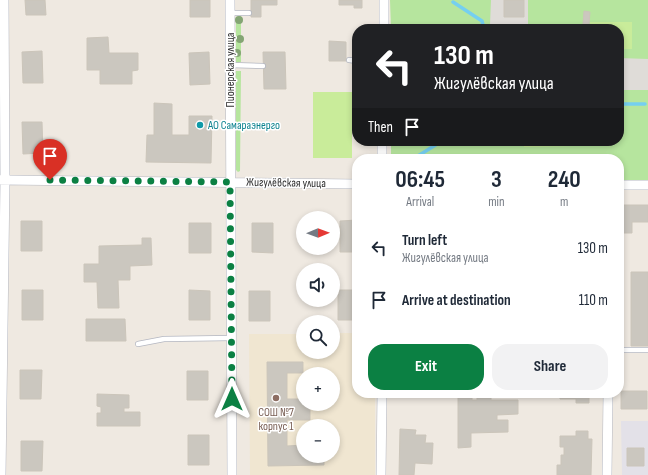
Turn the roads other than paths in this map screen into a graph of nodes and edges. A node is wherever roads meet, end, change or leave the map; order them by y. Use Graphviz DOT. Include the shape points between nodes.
graph roads {
  1 [pos="4,0"];
  2 [pos="230,0"];
  3 [pos="384,0"];
  4 [pos="230,13"];
  5 [pos="249,13"];
  6 [pos="384,24"];
  7 [pos="230,65"];
  8 [pos="263,66"];
  9 [pos="2,133"];
  10 [pos="2,180"];
  11 [pos="230,182"];
  12 [pos="352,184"];
  13 [pos="624,185"];
  14 [pos="648,185"];
  15 [pos="232,338"];
  16 [pos="138,344"];
  17 [pos="624,350"];
  18 [pos="648,350"];
  19 [pos="382,398"];
  20 [pos="608,398"];
  21 [pos="1,475"];
  22 [pos="232,475"];
  23 [pos="381,475"];
  24 [pos="607,475"];
  1 -- 9 [label="street"];
  2 -- 4 [label="street, Пионерская улица"];
  3 -- 6 [label="street"];
  4 -- 5 [label="lane"];
  4 -- 7 [label="street, Пионерская улица"];
  7 -- 8 [label="lane"];
  7 -- 11 [label="street, Пионерская улица"];
  9 -- 10 [label="street"];
  10 -- 11 [label="street, Жигулёвская улица"];
  10 -- 21 [label="street"];
  11 -- 12 [label="street, Жигулёвская улица"];
  11 -- 15 [label="street, Пионерская улица"];
  13 -- 14 [label="street"];
  15 -- 16 [label="lane" via="164,339"];
  15 -- 22 [label="street, Пионерская улица"];
  17 -- 18 [label="lane"];
  19 -- 23 [label="street"];
  20 -- 24 [label="street"];
}
